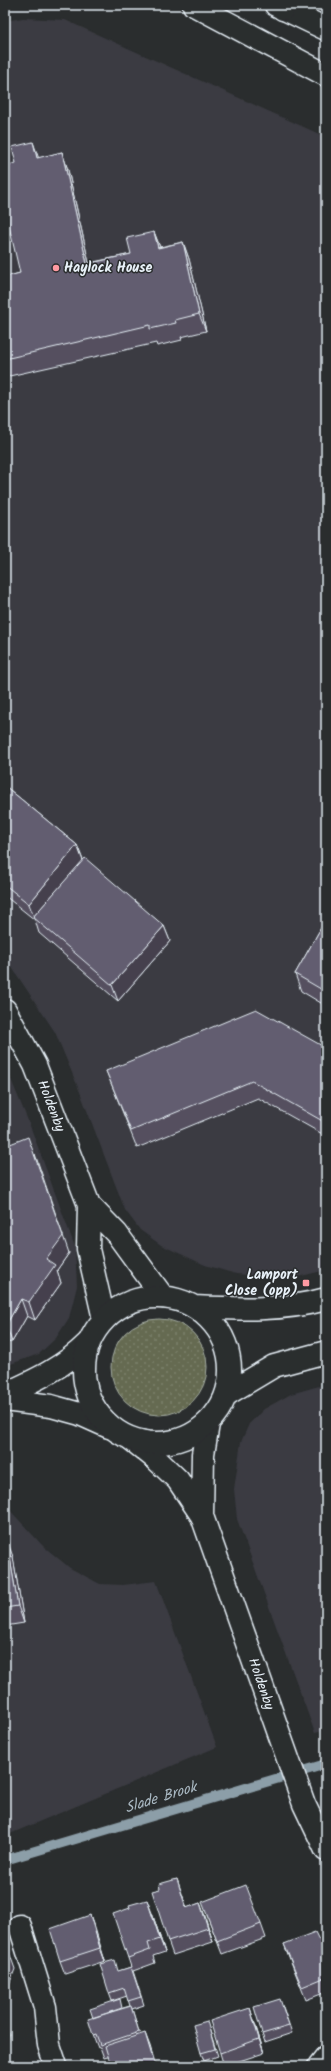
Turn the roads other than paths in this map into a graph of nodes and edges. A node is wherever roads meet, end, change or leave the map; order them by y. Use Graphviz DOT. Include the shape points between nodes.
graph roads {
  1 [pos="194,5"];
  2 [pos="280,6"];
  3 [pos="326,29"];
  4 [pos="326,75"];
  5 [pos="5,1010"];
  6 [pos="89,1205"];
  7 [pos="163,1297"];
  8 [pos="326,1299"];
  9 [pos="194,1307"];
  10 [pos="104,1319"];
  11 [pos="88,1343"];
  12 [pos="326,1352"];
  13 [pos="5,1394"];
  14 [pos="227,1394"];
  15 [pos="5,1400"];
  16 [pos="208,1424"];
  17 [pos="109,1427"];
  18 [pos="131,1439"];
  19 [pos="202,1516"];
  20 [pos="326,1850"];
  21 [pos="20,1926"];
  22 [pos="326,2057"];
  23 [pos="56,2066"];
  24 [pos="319,2066"];
  1 -- 4 [label="street"];
  2 -- 3 [label="street"];
  5 -- 6 [label="street, Holdenby" via="36,1065"];
  6 -- 7 [label="street, Holdenby" via="117,1234"];
  6 -- 10 [label="street, Holdenby" via="88,1249"];
  7 -- 9 [label="street" via="180,1300"];
  7 -- 10 [label="street" via="142,1298 122,1306"];
  8 -- 9 [label="street" via="313,1303 248,1310"];
  9 -- 14 [label="street" via="214,1323 226,1344 231,1370"];
  10 -- 11 [label="street"];
  11 -- 13 [label="street" via="73,1358 46,1376"];
  11 -- 17 [label="street" via="83,1366 85,1388 94,1409"];
  12 -- 14 [label="street" via="274,1366"];
  14 -- 16 [label="street"];
  15 -- 17 [label="street" via="51,1406 80,1414"];
  16 -- 18 [label="street" via="191,1436 171,1443 151,1444"];
  16 -- 19 [label="street, Holdenby" via="203,1454"];
  17 -- 18 [label="street"];
  18 -- 19 [label="street, Holdenby" via="178,1480"];
  19 -- 20 [label="street, Holdenby" via="304,1804"];
  21 -- 23 [label="street" via="45,2007 49,2045"];
  22 -- 24 [label="street"];
}
